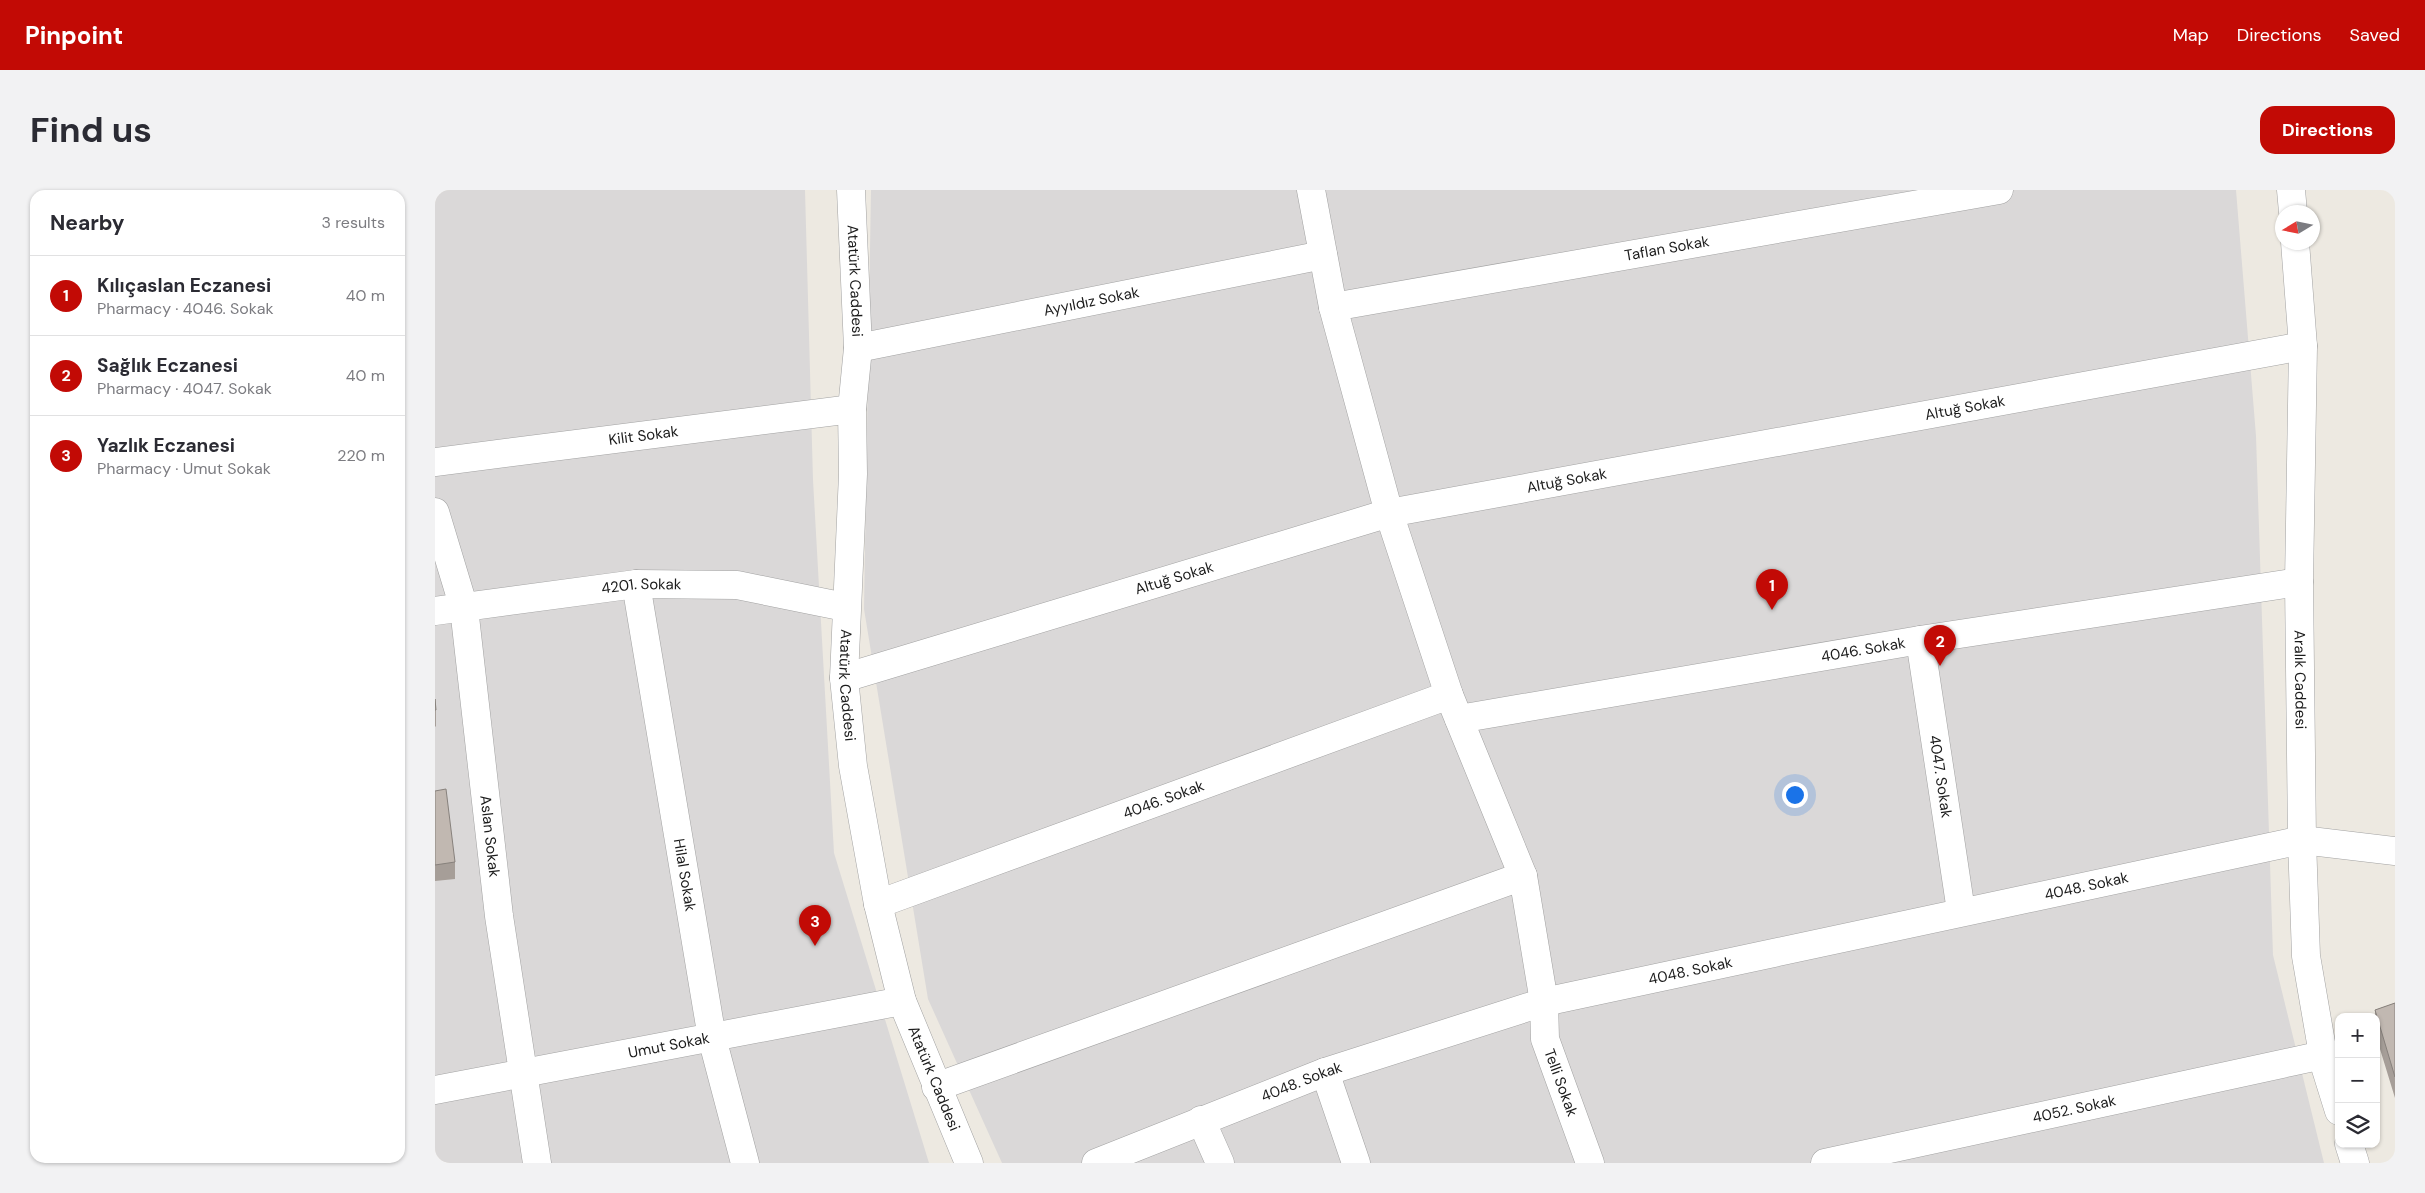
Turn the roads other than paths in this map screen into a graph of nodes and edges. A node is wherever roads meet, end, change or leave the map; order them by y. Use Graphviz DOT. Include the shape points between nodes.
graph roads {
  1 [pos="851,190"];
  2 [pos="1311,190"];
  3 [pos="1999,190"];
  4 [pos="2291,190"];
  5 [pos="2292,205"];
  6 [pos="2296,250"];
  7 [pos="1323,255"];
  8 [pos="1333,307"];
  9 [pos="2303,346"];
  10 [pos="858,348"];
  11 [pos="852,409"];
  12 [pos="435,462"];
  13 [pos="435,512"];
  14 [pos="1389,513"];
  15 [pos="2299,582"];
  16 [pos="636,584"];
  17 [pos="845,607"];
  18 [pos="464,608"];
  19 [pos="435,611"];
  20 [pos="1920,640"];
  21 [pos="844,678"];
  22 [pos="1454,707"];
  23 [pos="2302,840"];
  24 [pos="2395,851"];
  25 [pos="1523,876"];
  26 [pos="878,904"];
  27 [pos="1961,911"];
  28 [pos="903,1001"];
  29 [pos="1544,1002"];
  30 [pos="712,1038"];
  31 [pos="2323,1056"];
  32 [pos="1325,1072"];
  33 [pos="521,1074"];
  34 [pos="936,1087"];
  35 [pos="435,1090"];
  36 [pos="2337,1103"];
  37 [pos="1201,1120"];
  38 [pos="2350,1148"];
  39 [pos="537,1163"];
  40 [pos="745,1163"];
  41 [pos="969,1163"];
  42 [pos="1096,1163"];
  43 [pos="1220,1163"];
  44 [pos="1356,1163"];
  45 [pos="1590,1163"];
  46 [pos="1825,1163"];
  47 [pos="2355,1163"];
  1 -- 10 [label="street, Atatürk Caddesi"];
  2 -- 7 [label="street, Telli Sokak"];
  3 -- 8 [label="street, Taflan Sokak"];
  4 -- 5 [label="street"];
  6 -- 9 [label="street, Aralık Caddesi"];
  7 -- 8 [label="street, Telli Sokak"];
  7 -- 10 [label="street, Ayyıldız Sokak"];
  8 -- 14 [label="street, Telli Sokak"];
  9 -- 14 [label="street, Altuğ Sokak"];
  9 -- 15 [label="street, Aralık Caddesi"];
  10 -- 11 [label="street, Atatürk Caddesi"];
  11 -- 12 [label="street, Kilit Sokak"];
  11 -- 17 [label="street, Atatürk Caddesi" via="853,474"];
  13 -- 18 [label="street, Aslan Sokak"];
  14 -- 21 [label="street, Altuğ Sokak"];
  14 -- 22 [label="street, Telli Sokak"];
  15 -- 20 [label="street, 4046. Sokak"];
  15 -- 23 [label="street, Aralık Caddesi"];
  16 -- 17 [label="street, 4201. Sokak" via="737,584"];
  16 -- 18 [label="street, 4201. Sokak"];
  16 -- 30 [label="street, Hilal Sokak"];
  17 -- 21 [label="street, Atatürk Caddesi"];
  18 -- 19 [label="street, 4201. Sokak"];
  18 -- 33 [label="street, Aslan Sokak" via="499,916"];
  20 -- 22 [label="street, 4046. Sokak"];
  20 -- 27 [label="street, 4047. Sokak"];
  21 -- 26 [label="street, Atatürk Caddesi" via="853,766"];
  22 -- 25 [label="street, Telli Sokak"];
  22 -- 26 [label="street, 4046. Sokak"];
  23 -- 24 [label="street, 4048. Sokak"];
  23 -- 27 [label="street, 4048. Sokak"];
  23 -- 31 [label="street, Aralık Caddesi" via="2306,956"];
  25 -- 29 [label="street, Telli Sokak"];
  25 -- 34 [label="street"];
  26 -- 28 [label="street, Atatürk Caddesi"];
  27 -- 29 [label="street, 4048. Sokak"];
  28 -- 30 [label="street, Umut Sokak"];
  28 -- 34 [label="street, Atatürk Caddesi"];
  29 -- 32 [label="street, 4048. Sokak"];
  29 -- 45 [label="street, Telli Sokak" via="1545,1039"];
  30 -- 33 [label="street, Umut Sokak"];
  30 -- 40 [label="street, Hilal Sokak"];
  31 -- 36 [label="street, Aralık Caddesi"];
  31 -- 46 [label="street, 4052. Sokak"];
  32 -- 37 [label="street, 4048. Sokak"];
  32 -- 44 [label="street"];
  33 -- 35 [label="street, Umut Sokak"];
  33 -- 39 [label="street, Aslan Sokak"];
  34 -- 41 [label="street, Atatürk Caddesi"];
  37 -- 42 [label="street, 4048. Sokak"];
  37 -- 43 [label="street"];
  38 -- 47 [label="street"];
}
